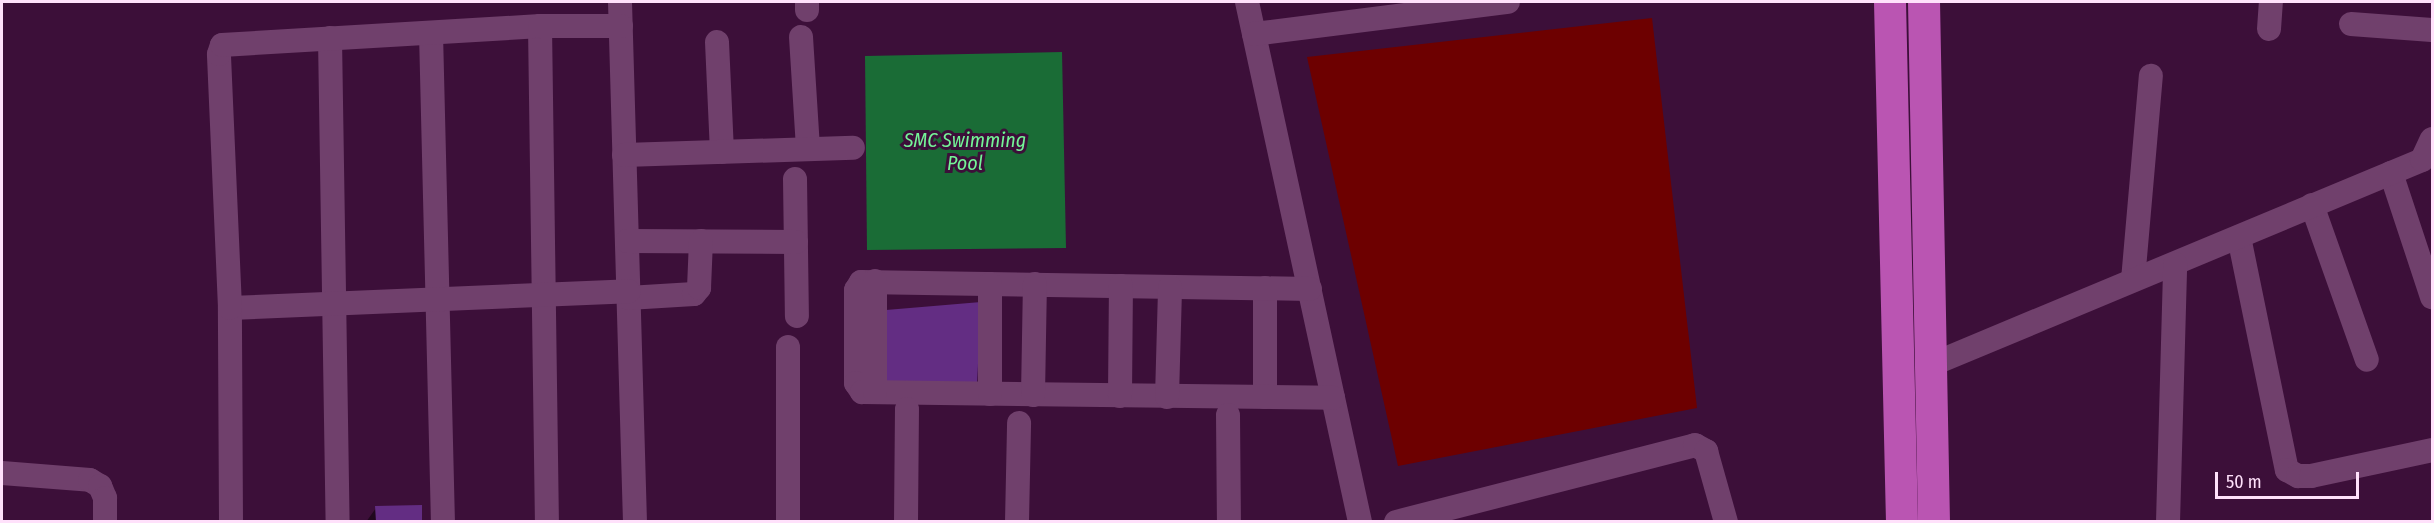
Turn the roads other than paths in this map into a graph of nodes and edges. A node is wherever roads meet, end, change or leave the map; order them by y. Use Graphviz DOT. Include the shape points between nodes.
graph roads {
  1 [pos="620,2"];
  2 [pos="1247,2"];
  3 [pos="1508,2"];
  4 [pos="1870,2"];
  5 [pos="1890,2"];
  6 [pos="1924,2"];
  7 [pos="2271,2"];
  8 [pos="2351,24"];
  9 [pos="540,26"];
  10 [pos="621,26"];
  11 [pos="2269,29"];
  12 [pos="2433,30"];
  13 [pos="431,33"];
  14 [pos="1254,34"];
  15 [pos="801,37"];
  16 [pos="330,38"];
  17 [pos="717,42"];
  18 [pos="2151,76"];
  19 [pos="2433,139"];
  20 [pos="854,148"];
  21 [pos="808,149"];
  22 [pos="722,152"];
  23 [pos="624,155"];
  24 [pos="2427,160"];
  25 [pos="2391,173"];
  26 [pos="795,179"];
  27 [pos="2312,205"];
  28 [pos="2239,237"];
  29 [pos="627,241"];
  30 [pos="701,241"];
  31 [pos="796,242"];
  32 [pos="2175,264"];
  33 [pos="2133,280"];
  34 [pos="990,284"];
  35 [pos="1035,284"];
  36 [pos="1121,286"];
  37 [pos="1170,287"];
  38 [pos="1265,288"];
  39 [pos="1310,289"];
  40 [pos="628,294"];
  41 [pos="545,295"];
  42 [pos="438,297"];
  43 [pos="2433,297"];
  44 [pos="333,304"];
  45 [pos="230,308"];
  46 [pos="797,316"];
  47 [pos="788,347"];
  48 [pos="2367,360"];
  49 [pos="1933,364"];
  50 [pos="990,394"];
  51 [pos="1033,395"];
  52 [pos="1120,396"];
  53 [pos="1167,397"];
  54 [pos="1265,397"];
  55 [pos="1333,398"];
  56 [pos="907,409"];
  57 [pos="1228,415"];
  58 [pos="1019,423"];
  59 [pos="2433,450"];
  60 [pos="2,473"];
  61 [pos="105,522"];
  62 [pos="231,522"];
  63 [pos="338,522"];
  64 [pos="443,522"];
  65 [pos="547,522"];
  66 [pos="635,522"];
  67 [pos="788,522"];
  68 [pos="906,522"];
  69 [pos="1017,522"];
  70 [pos="1229,522"];
  71 [pos="1360,522"];
  72 [pos="1396,522"];
  73 [pos="1726,522"];
  74 [pos="1880,522"];
  75 [pos="1902,522"];
  76 [pos="1934,522"];
  77 [pos="2168,522"];
  1 -- 10 [label="street"];
  2 -- 14 [label="street"];
  3 -- 14 [label="street"];
  4 -- 74 [label="main road"];
  5 -- 75 [label="main road"];
  6 -- 49 [label="main road"];
  7 -- 11 [label="street"];
  8 -- 12 [label="street"];
  9 -- 10 [label="street"];
  9 -- 13 [label="street"];
  9 -- 41 [label="street"];
  10 -- 23 [label="street"];
  13 -- 16 [label="street"];
  13 -- 42 [label="street"];
  14 -- 39 [label="street"];
  15 -- 21 [label="street"];
  16 -- 44 [label="street"];
  16 -- 45 [label="street" via="227,43 220,49"];
  17 -- 22 [label="street"];
  18 -- 33 [label="street"];
  19 -- 24 [label="street"];
  20 -- 21 [label="street"];
  21 -- 22 [label="street"];
  22 -- 23 [label="street"];
  23 -- 29 [label="street"];
  24 -- 25 [label="street"];
  25 -- 27 [label="street"];
  25 -- 43 [label="street"];
  26 -- 31 [label="street"];
  27 -- 28 [label="street"];
  27 -- 48 [label="street"];
  28 -- 32 [label="street"];
  28 -- 59 [label="street" via="2287,470 2298,476 2311,476"];
  29 -- 30 [label="street"];
  29 -- 40 [label="street"];
  30 -- 31 [label="street"];
  30 -- 40 [label="street" via="699,288 694,294"];
  31 -- 46 [label="street"];
  32 -- 33 [label="street"];
  32 -- 77 [label="street"];
  33 -- 49 [label="street"];
  34 -- 35 [label="street"];
  34 -- 50 [label="street"];
  34 -- 50 [label="street" via="874,281 861,282 856,290 856,384 862,392"];
  35 -- 36 [label="street"];
  35 -- 51 [label="street"];
  36 -- 37 [label="street"];
  36 -- 52 [label="street"];
  37 -- 38 [label="street"];
  37 -- 53 [label="street"];
  38 -- 39 [label="street"];
  38 -- 54 [label="street"];
  39 -- 55 [label="street"];
  40 -- 41 [label="street"];
  40 -- 66 [label="street"];
  41 -- 42 [label="street"];
  41 -- 65 [label="street"];
  42 -- 44 [label="street"];
  42 -- 64 [label="street"];
  44 -- 45 [label="street"];
  44 -- 63 [label="street"];
  45 -- 62 [label="street"];
  47 -- 67 [label="street"];
  49 -- 76 [label="main road"];
  50 -- 51 [label="street"];
  51 -- 52 [label="street"];
  52 -- 53 [label="street"];
  53 -- 54 [label="street"];
  54 -- 55 [label="street"];
  55 -- 71 [label="street"];
  56 -- 68 [label="street"];
  57 -- 70 [label="street"];
  58 -- 69 [label="street"];
  60 -- 61 [label="street" via="90,480 100,486 105,498"];
  72 -- 73 [label="street" via="1695,445 1706,451"];
}
